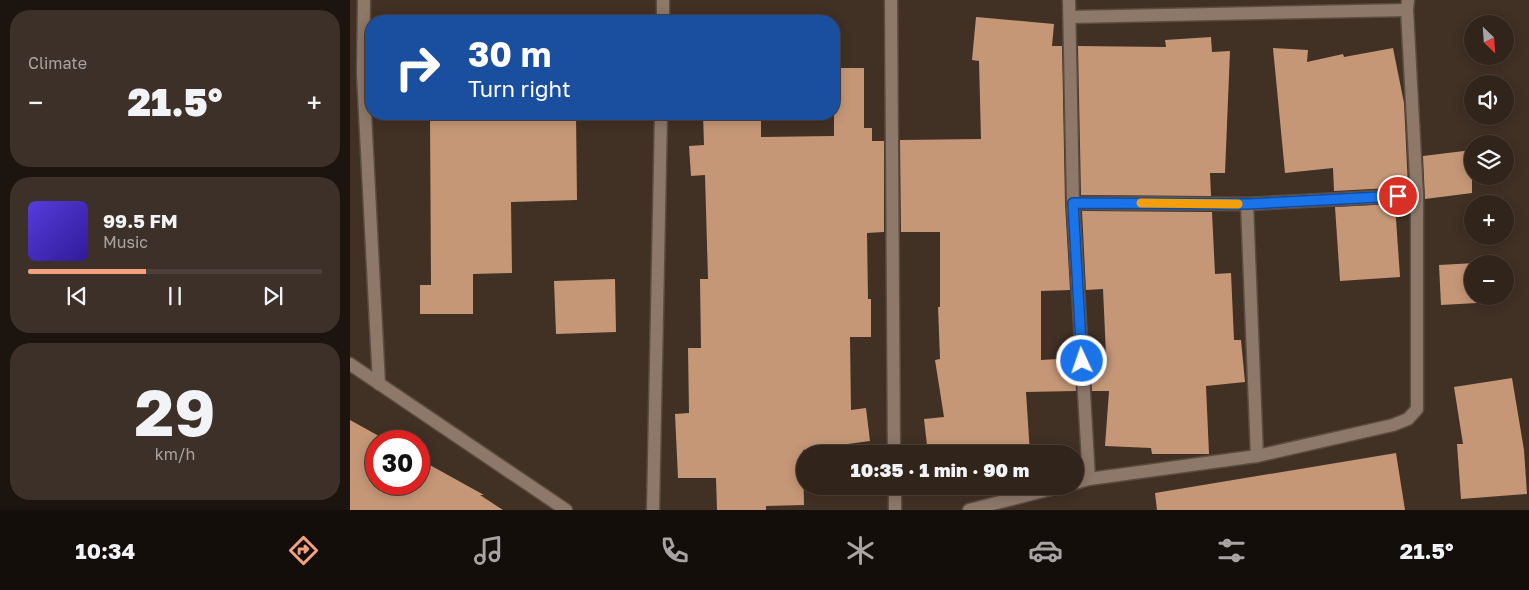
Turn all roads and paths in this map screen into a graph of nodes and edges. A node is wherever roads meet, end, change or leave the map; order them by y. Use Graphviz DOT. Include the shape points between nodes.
graph roads {
  1 [pos="364,0"];
  2 [pos="663,0"];
  3 [pos="891,0"];
  4 [pos="1069,0"];
  5 [pos="1407,5"];
  6 [pos="663,15"];
  7 [pos="1070,17"];
  8 [pos="365,113"];
  9 [pos="365,120"];
  10 [pos="661,120"];
  11 [pos="1417,195"];
  12 [pos="1073,203"];
  13 [pos="1247,204"];
  14 [pos="350,364"];
  15 [pos="379,384"];
  16 [pos="894,445"];
  17 [pos="1257,456"];
  18 [pos="1089,479"];
  19 [pos="1084,480"];
  20 [pos="895,495"];
  21 [pos="1028,495"];
  22 [pos="566,510"];
  23 [pos="653,510"];
  24 [pos="895,510"];
  25 [pos="970,510"];
  1 -- 8 [label="street"];
  2 -- 6 [label="street"];
  3 -- 16 [label="street"];
  4 -- 7 [label="street"];
  5 -- 7 [label="street"];
  5 -- 11 [label="street"];
  7 -- 12 [label="street"];
  9 -- 15 [label="street"];
  10 -- 23 [label="street"];
  11 -- 13 [label="street"];
  11 -- 17 [label="street" via="1417,409 1408,419 1393,425"];
  12 -- 13 [label="street"];
  12 -- 18 [label="street"];
  13 -- 17 [label="street"];
  14 -- 15 [label="street"];
  15 -- 22 [label="street"];
  17 -- 18 [label="street"];
  18 -- 19 [label="street"];
  20 -- 24 [label="street"];
  21 -- 25 [label="street"];
}
